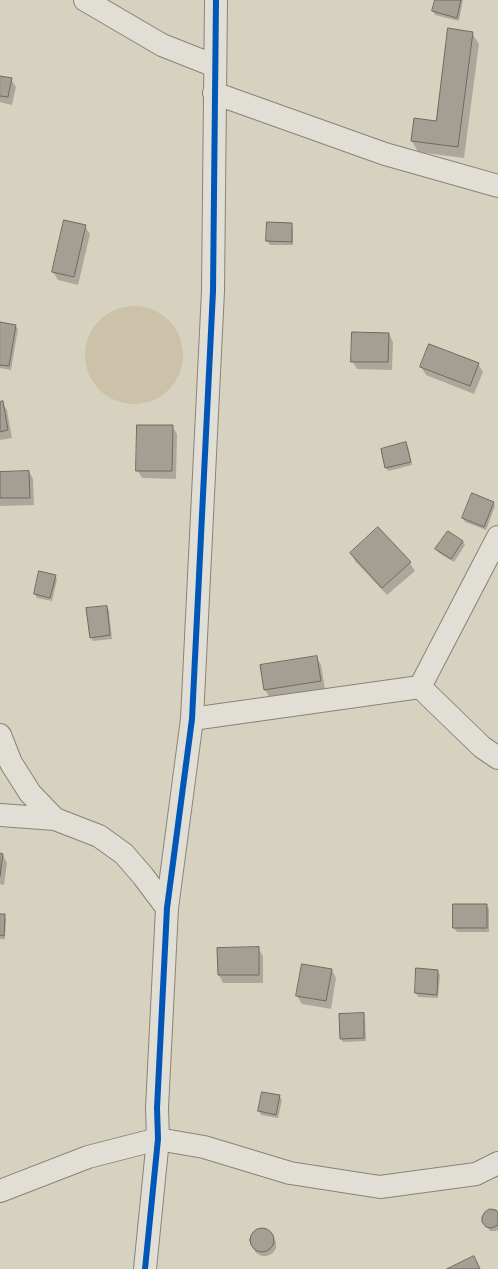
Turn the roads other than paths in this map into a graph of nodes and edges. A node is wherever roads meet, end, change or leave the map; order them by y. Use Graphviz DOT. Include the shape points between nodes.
graph roads {
  1 [pos="85,0"];
  2 [pos="216,0"];
  3 [pos="215,66"];
  4 [pos="214,93"];
  5 [pos="498,186"];
  6 [pos="498,537"];
  7 [pos="420,687"];
  8 [pos="192,719"];
  9 [pos="0,735"];
  10 [pos="498,758"];
  11 [pos="0,815"];
  12 [pos="55,819"];
  13 [pos="167,908"];
  14 [pos="158,1139"];
  15 [pos="498,1163"];
  16 [pos="0,1191"];
  17 [pos="145,1269"];
  1 -- 3 [label="street" via="162,45"];
  2 -- 3 [label="street"];
  3 -- 4 [label="street"];
  4 -- 5 [label="street" via="385,154"];
  4 -- 8 [label="street" via="213,292"];
  6 -- 7 [label="street"];
  7 -- 8 [label="street"];
  7 -- 10 [label="street" via="482,747"];
  8 -- 13 [label="street"];
  9 -- 12 [label="street" via="11,763 30,793"];
  11 -- 12 [label="street"];
  12 -- 13 [label="street" via="99,836 124,854"];
  13 -- 14 [label="street" via="157,1108"];
  14 -- 15 [label="street" via="204,1147 290,1173 380,1187 476,1174"];
  14 -- 16 [label="street" via="88,1157"];
  14 -- 17 [label="street"];
}
